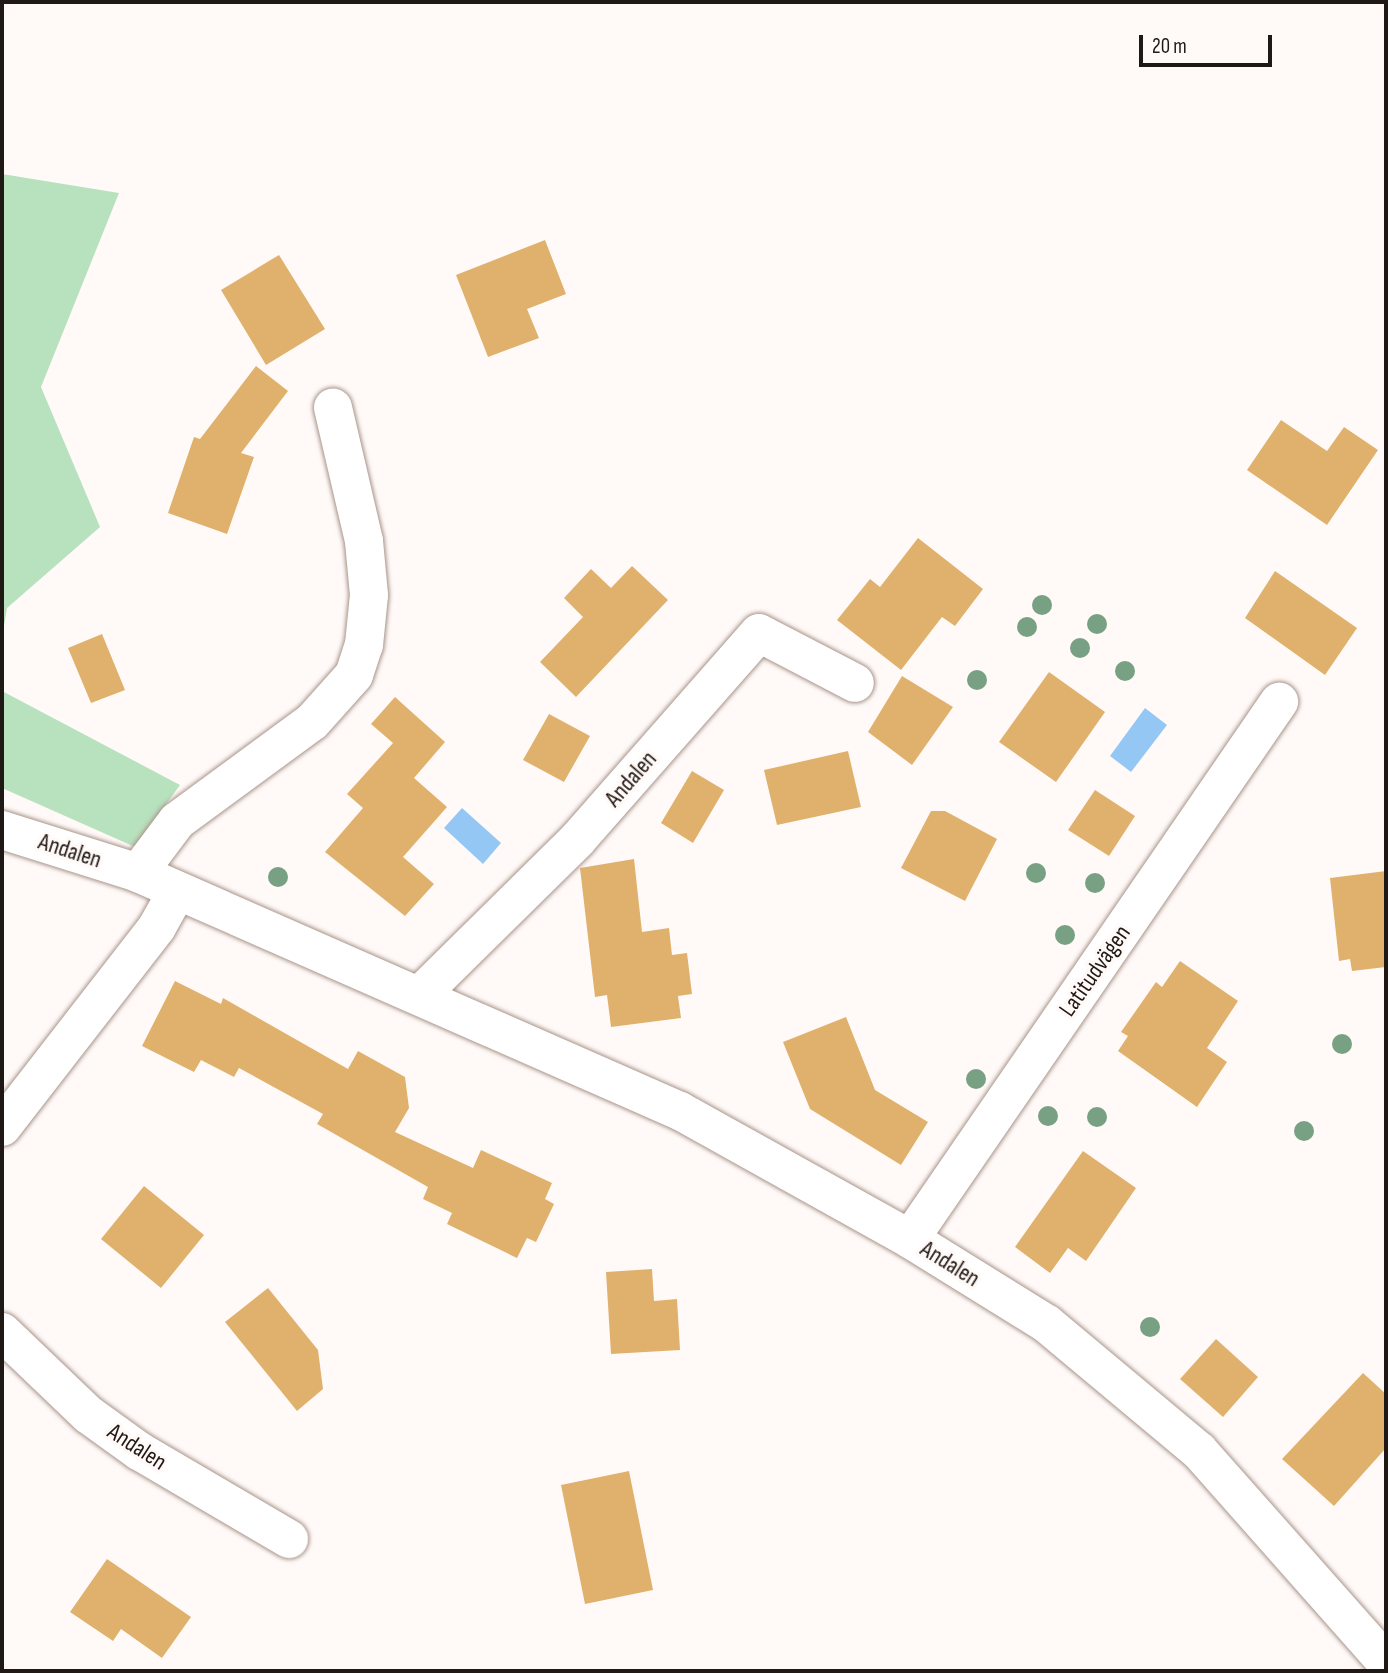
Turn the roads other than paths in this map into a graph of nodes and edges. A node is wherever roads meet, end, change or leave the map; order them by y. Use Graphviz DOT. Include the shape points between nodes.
graph roads {
  1 [pos="333,408"];
  2 [pos="855,683"];
  3 [pos="1279,702"];
  4 [pos="2,830"];
  5 [pos="138,873"];
  6 [pos="177,891"];
  7 [pos="420,995"];
  8 [pos="2,1127"];
  9 [pos="910,1239"];
  10 [pos="2,1332"];
  11 [pos="289,1539"];
  12 [pos="1386,1662"];
  1 -- 5 [label="street" via="364,541 369,594 364,645 354,675 312,722 177,821"];
  2 -- 7 [label="street, Andalen" via="759,633 578,839"];
  3 -- 9 [label="street, Latitudvägen"];
  4 -- 5 [label="street, Andalen"];
  5 -- 6 [label="street, Andalen"];
  6 -- 7 [label="street, Andalen"];
  6 -- 8 [label="street" via="157,927"];
  7 -- 9 [label="street, Andalen" via="681,1111"];
  9 -- 12 [label="street, Andalen" via="1047,1324 1199,1451"];
  10 -- 11 [label="street, Andalen" via="89,1415 139,1451"];
}
